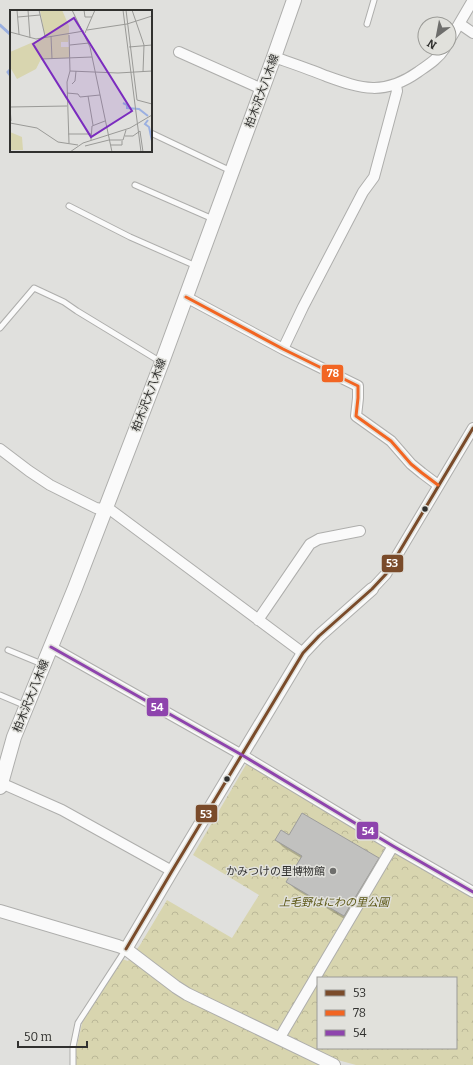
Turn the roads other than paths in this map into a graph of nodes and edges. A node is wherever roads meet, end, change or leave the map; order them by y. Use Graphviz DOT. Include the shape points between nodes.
graph roads {
  1 [pos="294,0"];
  2 [pos="374,0"];
  3 [pos="473,0"];
  4 [pos="367,24"];
  5 [pos="460,24"];
  6 [pos="457,29"];
  7 [pos="473,33"];
  8 [pos="179,52"];
  9 [pos="439,56"];
  10 [pos="274,57"];
  11 [pos="396,85"];
  12 [pos="262,89"];
  13 [pos="152,134"];
  14 [pos="232,171"];
  15 [pos="135,185"];
  16 [pos="69,206"];
  17 [pos="214,219"];
  18 [pos="197,266"];
  19 [pos="186,297"];
  20 [pos="0,328"];
  21 [pos="283,349"];
  22 [pos="162,362"];
  23 [pos="473,428"];
  24 [pos="0,449"];
  25 [pos="438,485"];
  26 [pos="105,510"];
  27 [pos="360,531"];
  28 [pos="372,590"];
  29 [pos="258,620"];
  30 [pos="51,647"];
  31 [pos="8,650"];
  32 [pos="303,653"];
  33 [pos="44,664"];
  34 [pos="0,695"];
  35 [pos="27,706"];
  36 [pos="242,755"];
  37 [pos="1,785"];
  38 [pos="393,846"];
  39 [pos="172,870"];
  40 [pos="473,892"];
  41 [pos="0,911"];
  42 [pos="126,949"];
  43 [pos="279,1039"];
  44 [pos="73,1065"];
  45 [pos="332,1065"];
  1 -- 10 [label="main road, 柏木沢大八木線"];
  2 -- 4 [label="lane"];
  3 -- 5 [label="street"];
  5 -- 6 [label="street"];
  5 -- 7 [label="street"];
  8 -- 12 [label="street"];
  9 -- 11 [label="street"];
  10 -- 11 [label="street" via="352,85 377,88"];
  10 -- 12 [label="main road, 柏木沢大八木線"];
  11 -- 21 [label="street" via="397,91 374,177 352,212"];
  12 -- 14 [label="main road, 柏木沢大八木線"];
  13 -- 14 [label="lane"];
  14 -- 17 [label="main road, 柏木沢大八木線"];
  15 -- 17 [label="lane"];
  16 -- 18 [label="lane" via="130,237"];
  17 -- 18 [label="main road, 柏木沢大八木線"];
  18 -- 19 [label="main road, 柏木沢大八木線"];
  19 -- 21 [label="street"];
  19 -- 22 [label="main road, 柏木沢大八木線"];
  20 -- 22 [label="lane" via="34,288 64,302"];
  21 -- 25 [label="street" via="358,386 356,416 391,441 411,464"];
  22 -- 26 [label="main road, 柏木沢大八木線"];
  23 -- 25 [label="street"];
  24 -- 26 [label="street" via="50,485"];
  25 -- 28 [label="street" via="386,574"];
  26 -- 29 [label="street" via="112,511 131,524"];
  26 -- 30 [label="main road, 柏木沢大八木線"];
  27 -- 29 [label="street" via="319,539 310,544"];
  28 -- 32 [label="street" via="318,636"];
  29 -- 32 [label="street"];
  30 -- 33 [label="main road, 柏木沢大八木線"];
  30 -- 36 [label="street"];
  31 -- 33 [label="lane"];
  32 -- 36 [label="street"];
  33 -- 35 [label="main road, 柏木沢大八木線"];
  34 -- 35 [label="lane"];
  35 -- 37 [label="main road, 柏木沢大八木線" via="11,747"];
  36 -- 38 [label="street"];
  36 -- 39 [label="street"];
  37 -- 39 [label="street" via="62,810"];
  38 -- 40 [label="street"];
  38 -- 43 [label="street"];
  39 -- 42 [label="street"];
  41 -- 42 [label="street"];
  42 -- 43 [label="street" via="186,994"];
  42 -- 44 [label="lane" via="78,1023 73,1047"];
  43 -- 45 [label="street"];
}
